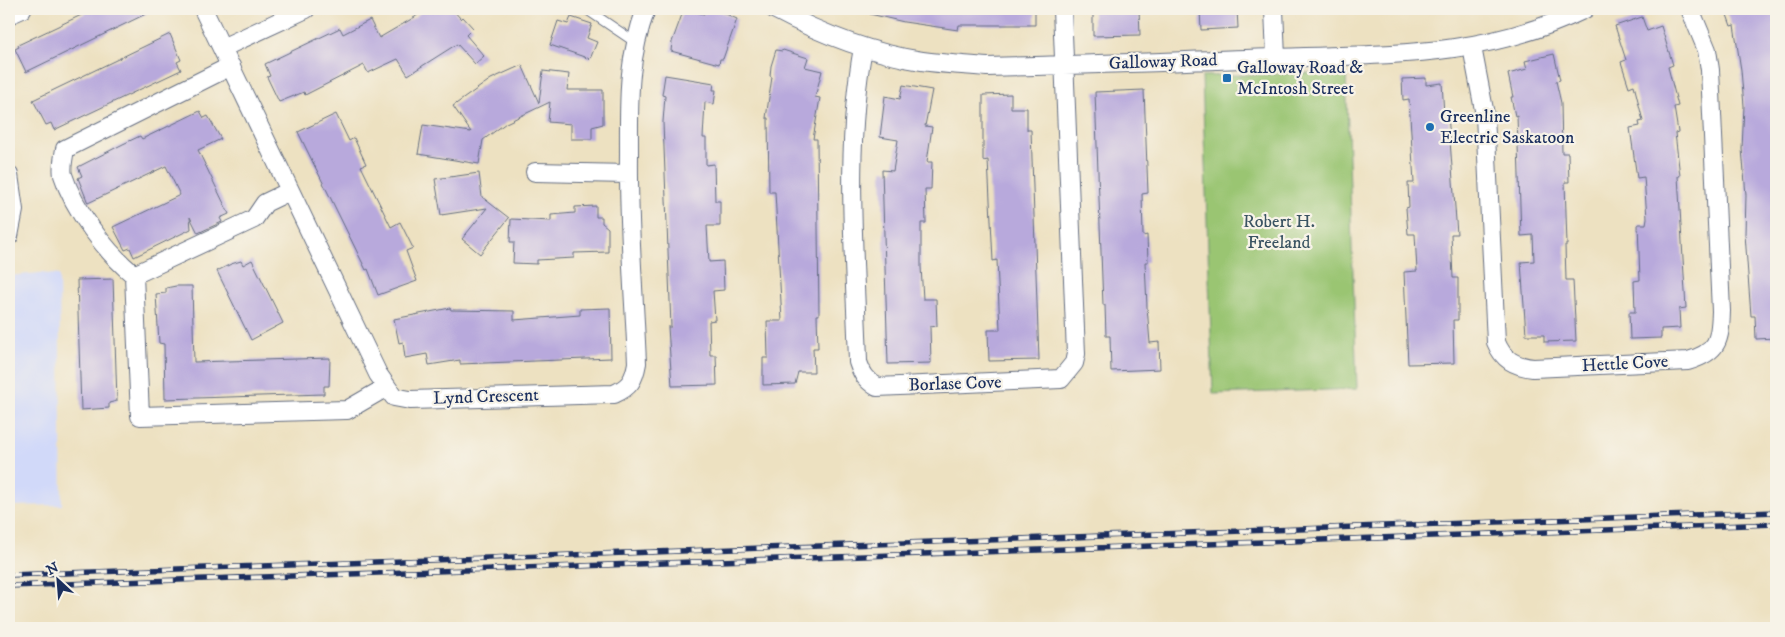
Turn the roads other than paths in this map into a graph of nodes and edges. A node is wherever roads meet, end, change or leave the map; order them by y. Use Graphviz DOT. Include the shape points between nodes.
graph roads {
  1 [pos="22,9"];
  2 [pos="203,9"];
  3 [pos="306,9"];
  4 [pos="586,9"];
  5 [pos="646,9"];
  6 [pos="774,9"];
  7 [pos="1062,9"];
  8 [pos="1274,9"];
  9 [pos="1585,9"];
  10 [pos="1690,9"];
  11 [pos="9,15"];
  12 [pos="635,42"];
  13 [pos="1472,47"];
  14 [pos="222,48"];
  15 [pos="863,48"];
  16 [pos="1276,58"];
  17 [pos="231,66"];
  18 [pos="1064,66"];
  19 [pos="535,172"];
  20 [pos="628,174"];
  21 [pos="9,176"];
  22 [pos="290,191"];
  23 [pos="9,236"];
  24 [pos="134,275"];
  25 [pos="385,388"];
  1 -- 11 [label="street"];
  2 -- 14 [label="street"];
  3 -- 14 [label="street"];
  4 -- 12 [label="lane"];
  5 -- 12 [label="street, Lynd Crescent"];
  6 -- 15 [label="street, Galloway Road" via="808,27"];
  7 -- 18 [label="street, Borlase Cove"];
  8 -- 16 [label="street"];
  9 -- 13 [label="street, Galloway Road" via="1523,34"];
  10 -- 13 [label="street, Hettle Cove" via="1707,50 1710,70 1721,311 1715,347 1704,356 1688,361 1533,368 1516,366 1500,352 1496,342 1485,114"];
  12 -- 20 [label="street, Lynd Crescent" via="629,102"];
  13 -- 16 [label="street, Galloway Road" via="1387,56"];
  14 -- 17 [label="street"];
  15 -- 18 [label="street, Galloway Road" via="922,61 978,66"];
  15 -- 18 [label="street, Borlase Cove" via="851,161 858,362 867,381 877,387 1045,381 1061,379 1074,363"];
  16 -- 18 [label="street, Galloway Road"];
  17 -- 22 [label="street"];
  17 -- 24 [label="street" via="65,149 62,174 83,217"];
  19 -- 20 [label="street"];
  20 -- 25 [label="street, Lynd Crescent" via="637,363 634,378 627,388 614,394 410,400 394,397"];
  21 -- 23 [label="street" via="14,210"];
  22 -- 24 [label="street" via="265,203 254,219"];
  22 -- 25 [label="street"];
  24 -- 25 [label="street" via="140,416 347,410"];
}
